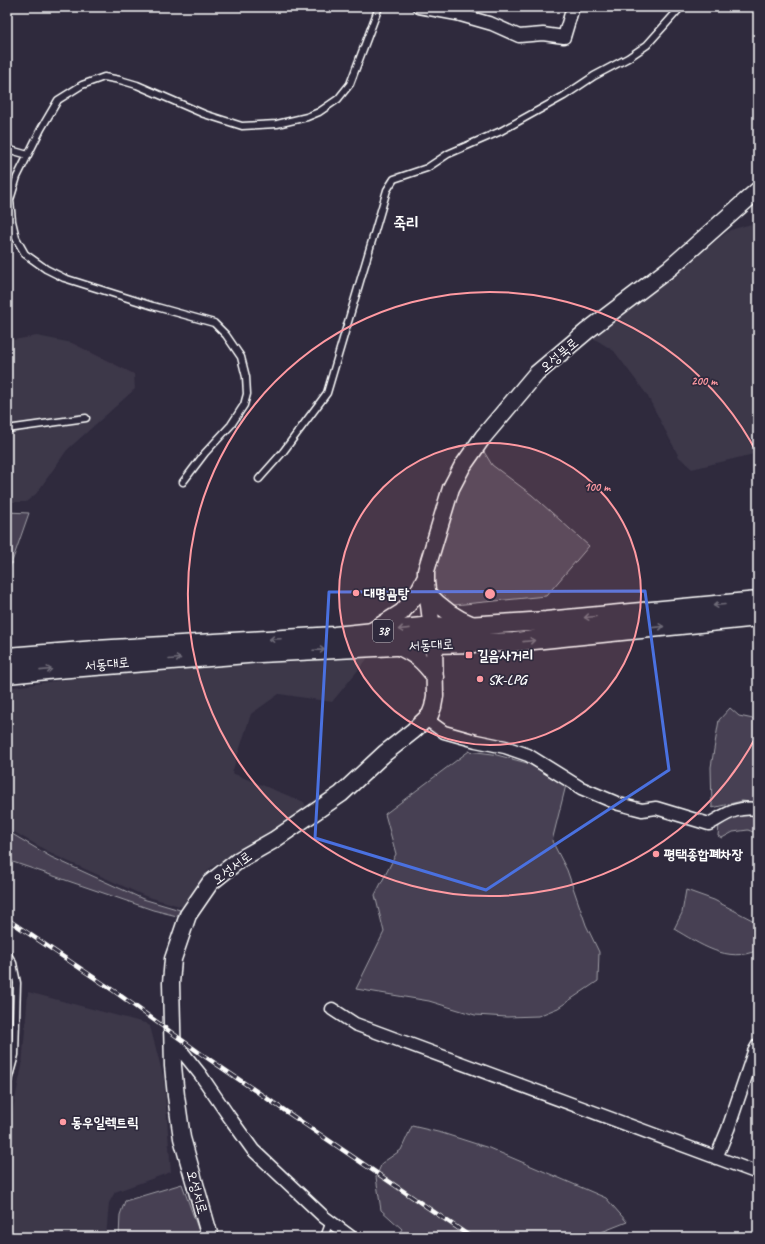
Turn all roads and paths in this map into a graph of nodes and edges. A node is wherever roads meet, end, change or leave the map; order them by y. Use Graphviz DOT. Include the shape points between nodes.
graph roads {
  1 [pos="379,7"];
  2 [pos="419,7"];
  3 [pos="573,7"];
  4 [pos="681,7"];
  5 [pos="756,7"];
  6 [pos="758,10"];
  7 [pos="7,149"];
  8 [pos="28,155"];
  9 [pos="758,190"];
  10 [pos="86,418"];
  11 [pos="7,429"];
  12 [pos="259,479"];
  13 [pos="183,482"];
  14 [pos="426,574"];
  15 [pos="427,593"];
  16 [pos="758,601"];
  17 [pos="758,617"];
  18 [pos="432,626"];
  19 [pos="473,626"];
  20 [pos="370,632"];
  21 [pos="434,644"];
  22 [pos="397,646"];
  23 [pos="7,657"];
  24 [pos="7,674"];
  25 [pos="435,677"];
  26 [pos="426,719"];
  27 [pos="758,809"];
  28 [pos="7,953"];
  29 [pos="332,1009"];
  30 [pos="172,1039"];
  31 [pos="758,1045"];
  32 [pos="7,1084"];
  33 [pos="716,1158"];
  34 [pos="758,1173"];
  35 [pos="330,1221"];
  36 [pos="210,1237"];
  37 [pos="324,1237"];
  38 [pos="351,1237"];
  1 -- 8 [label="lane" via="350,84 338,99 319,112 277,124 242,126 204,114 137,85 104,77 82,85 58,100"];
  2 -- 3 [label="street" via="492,24 518,36 543,34 564,37"];
  4 -- 12 [label="lane" via="647,45 628,58 501,131 448,154 427,168 394,179 387,190 328,393"];
  5 -- 6 [label="lane"];
  7 -- 8 [label="lane"];
  8 -- 13 [label="lane" via="10,200 16,238 25,254 64,278 214,323 226,334 241,357 246,377 247,394 244,404 231,425"];
  9 -- 14 [label="street, 오성북로" via="670,268 587,331 536,374 483,437 462,467 452,488"];
  10 -- 11 [label="lane"];
  14 -- 15 [label="street, 오성서로"];
  14 -- 20 [label="street" via="417,594 402,612"];
  15 -- 18 [label="street, 오성서로"];
  15 -- 19 [label="street" via="440,607"];
  16 -- 19 [label="main road, 서동대로 / 38, one-way"];
  21 -- 17 [label="main road, 서동대로 / 38, one-way" via="514,642"];
  18 -- 19 [label="main road, 서동대로 / 38"];
  18 -- 20 [label="main road, 서동대로 / 38, one-way"];
  18 -- 21 [label="street, 오성서로"];
  20 -- 23 [label="main road, 서동대로 / 38, one-way"];
  21 -- 22 [label="main road, 서동대로 / 38"];
  21 -- 25 [label="street, 오성서로"];
  24 -- 22 [label="main road, 서동대로 / 38, one-way" via="260,652"];
  22 -- 25 [label="street" via="420,659"];
  25 -- 26 [label="street, 오성서로" via="433,707"];
  26 -- 27 [label="street" via="444,732 528,755 581,788 619,804 642,810 656,808 709,824 744,808"];
  26 -- 30 [label="street, 오성서로" via="341,794 274,840 239,860 210,883 188,915 173,959"];
  28 -- 32 [label="lane" via="13,963 17,990 15,1055"];
  29 -- 33 [label="street" via="355,1024"];
  30 -- 35 [label="street" via="253,1150"];
  30 -- 36 [label="street, 오성서로" via="182,1138"];
  31 -- 33 [label="street"];
  33 -- 34 [label="street"];
  35 -- 37 [label="lane"];
  35 -- 38 [label="street"];
}
